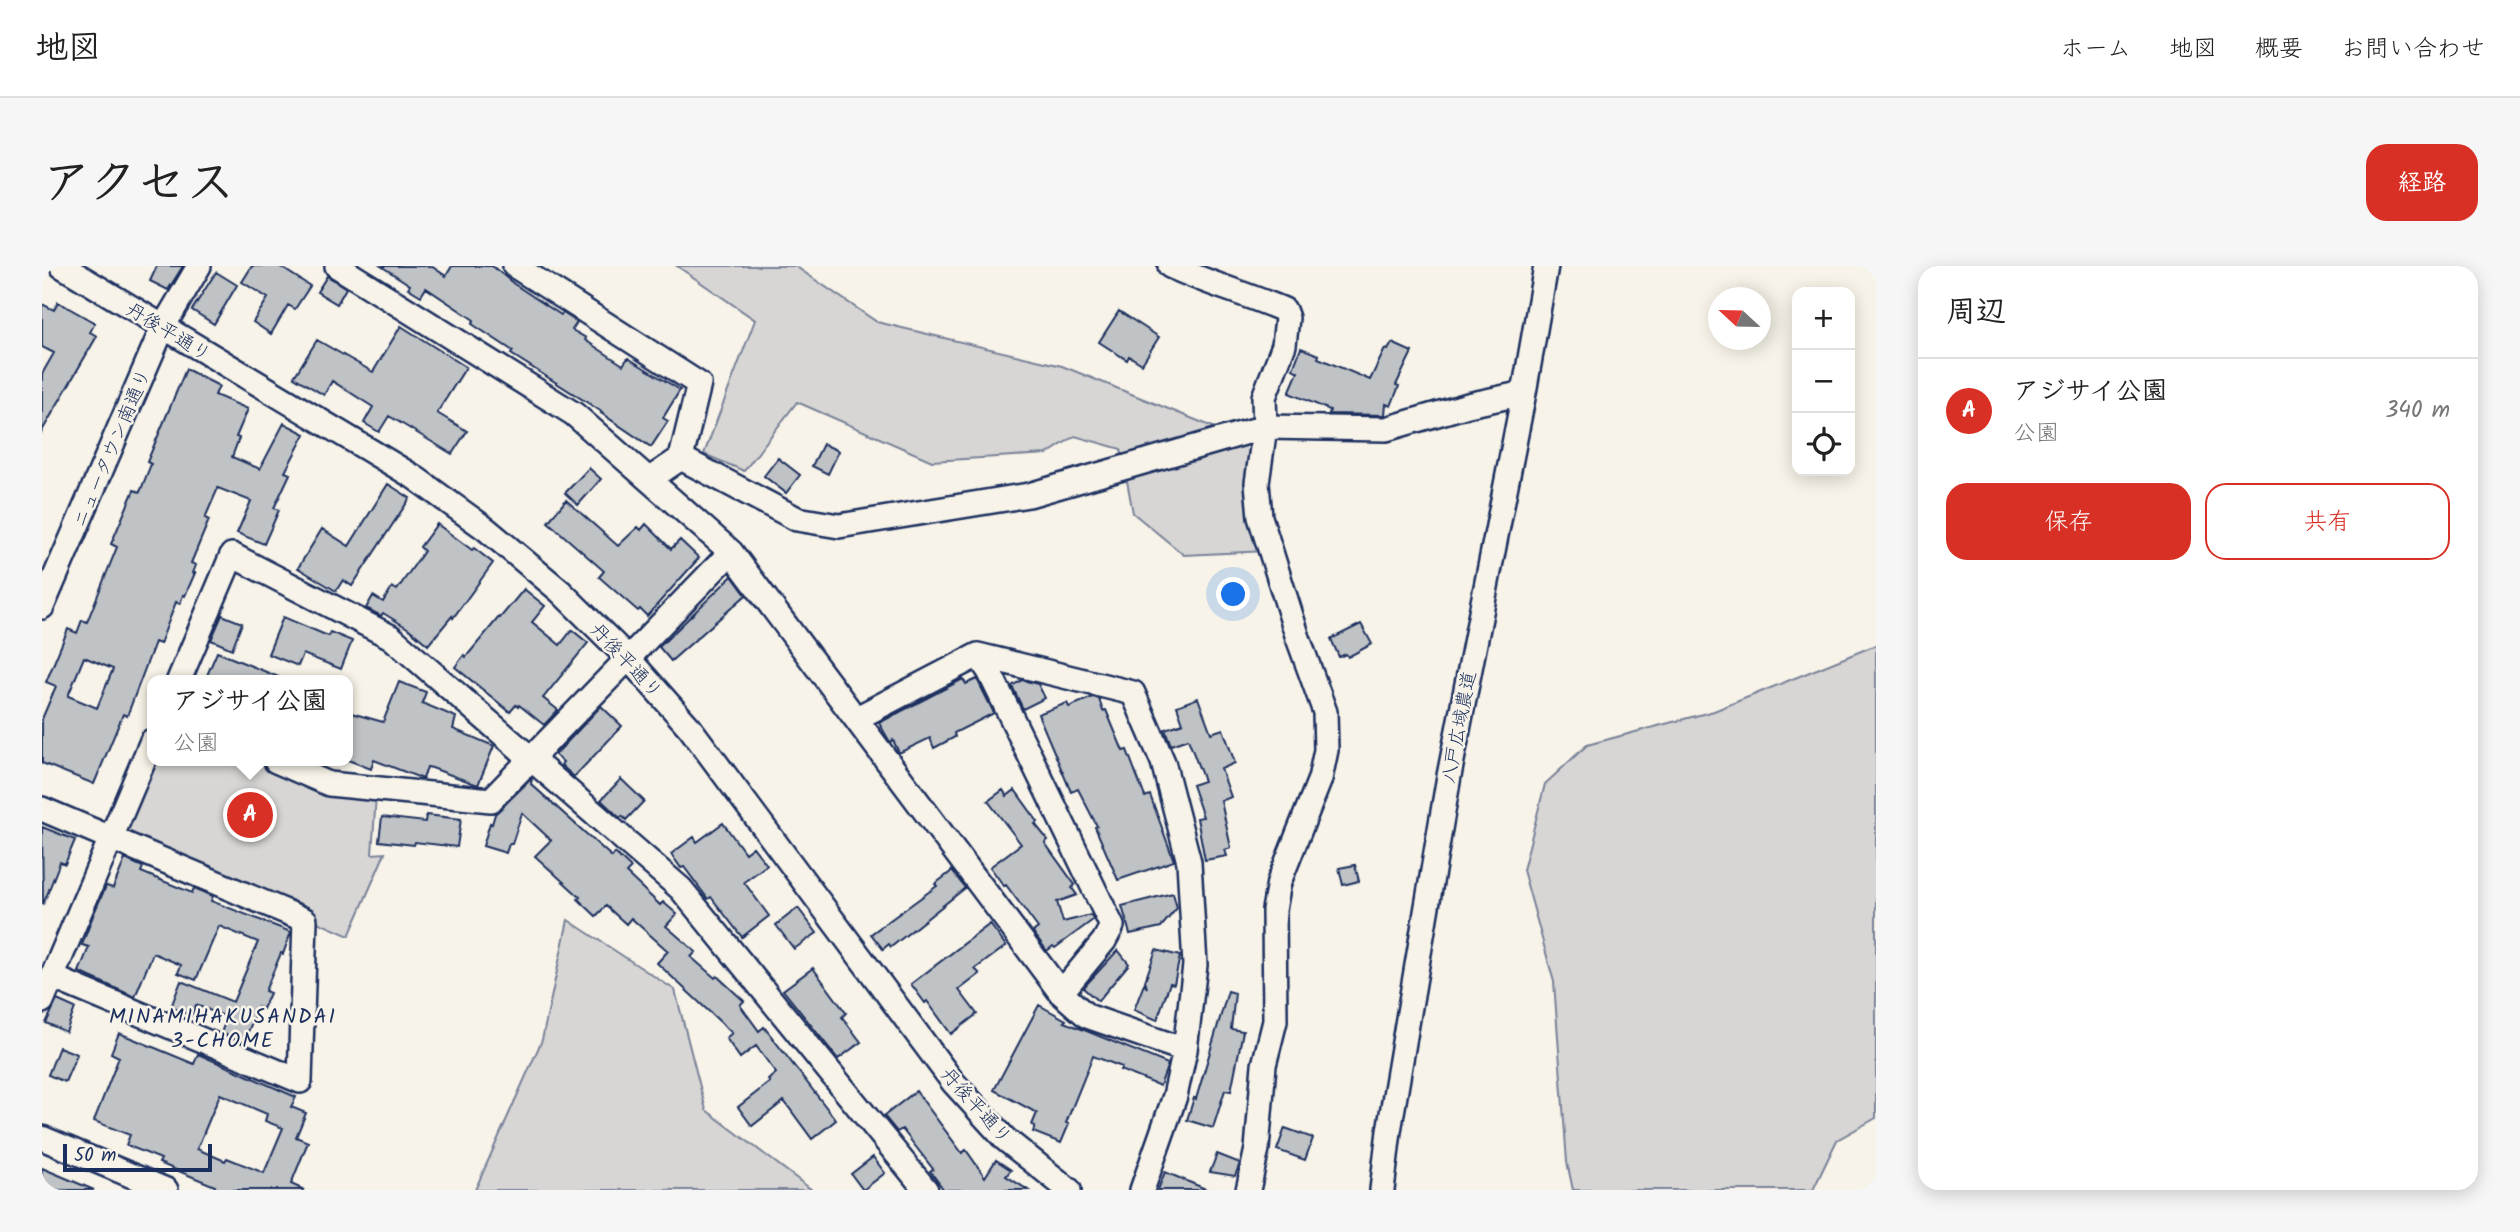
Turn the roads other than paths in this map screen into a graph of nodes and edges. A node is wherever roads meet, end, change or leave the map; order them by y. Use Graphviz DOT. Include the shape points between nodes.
graph roads {
  1 [pos="62,266"];
  2 [pos="199,266"];
  3 [pos="337,266"];
  4 [pos="515,266"];
  5 [pos="1170,266"];
  6 [pos="1546,266"];
  7 [pos="163,327"];
  8 [pos="1524,393"];
  9 [pos="1265,427"];
  10 [pos="681,458"];
  11 [pos="650,479"];
  12 [pos="731,552"];
  13 [pos="42,607"];
  14 [pos="978,654"];
  15 [pos="628,658"];
  16 [pos="181,675"];
  17 [pos="857,718"];
  18 [pos="147,752"];
  19 [pos="531,758"];
  20 [pos="288,766"];
  21 [pos="42,809"];
  22 [pos="109,838"];
  23 [pos="52,977"];
  24 [pos="1061,993"];
  25 [pos="42,1001"];
  26 [pos="1185,1050"];
  27 [pos="42,1138"];
  28 [pos="166,1190"];
  29 [pos="926,1190"];
  30 [pos="1069,1190"];
  31 [pos="1142,1190"];
  32 [pos="1248,1190"];
  33 [pos="1382,1190"];
  1 -- 7 [label="street, 丹後平通り"];
  2 -- 7 [label="street, ニュータウン南通り"];
  3 -- 11 [label="street" via="574,414"];
  4 -- 10 [label="street" via="699,384"];
  5 -- 9 [label="street" via="1284,310 1284,345 1264,397"];
  6 -- 8 [label="street, 八戸広域農道"];
  7 -- 13 [label="street, ニュータウン南通り"];
  7 -- 15 [label="street, 丹後平通り" via="425,484 486,528"];
  8 -- 9 [label="street" via="1386,429"];
  8 -- 33 [label="street, 八戸広域農道" via="1446,790"];
  9 -- 10 [label="street" via="1030,495 839,526 797,519"];
  9 -- 32 [label="street" via="1257,483 1260,517 1325,712 1326,750 1320,779 1279,882 1274,910 1275,1021 1264,1065 1257,1149"];
  10 -- 11 [label="street"];
  11 -- 12 [label="street"];
  12 -- 15 [label="street"];
  12 -- 17 [label="street"];
  14 -- 17 [label="street"];
  14 -- 24 [label="street" via="1112,926"];
  14 -- 26 [label="street" via="1133,693 1163,762 1189,863 1195,965"];
  15 -- 19 [label="street"];
  15 -- 30 [label="street, 丹後平通り" via="690,728 953,1082 1005,1139"];
  16 -- 19 [label="street" via="232,555 391,637"];
  17 -- 24 [label="street"];
  18 -- 22 [label="street"];
  19 -- 20 [label="street" via="491,800 329,784"];
  19 -- 29 [label="street" via="681,888"];
  21 -- 22 [label="street"];
  22 -- 23 [label="street"];
  22 -- 23 [label="street" via="305,920 300,1081"];
  23 -- 25 [label="street"];
  24 -- 26 [label="street" via="1087,1016"];
  26 -- 31 [label="street" via="1175,1096"];
  27 -- 28 [label="street"];
}
